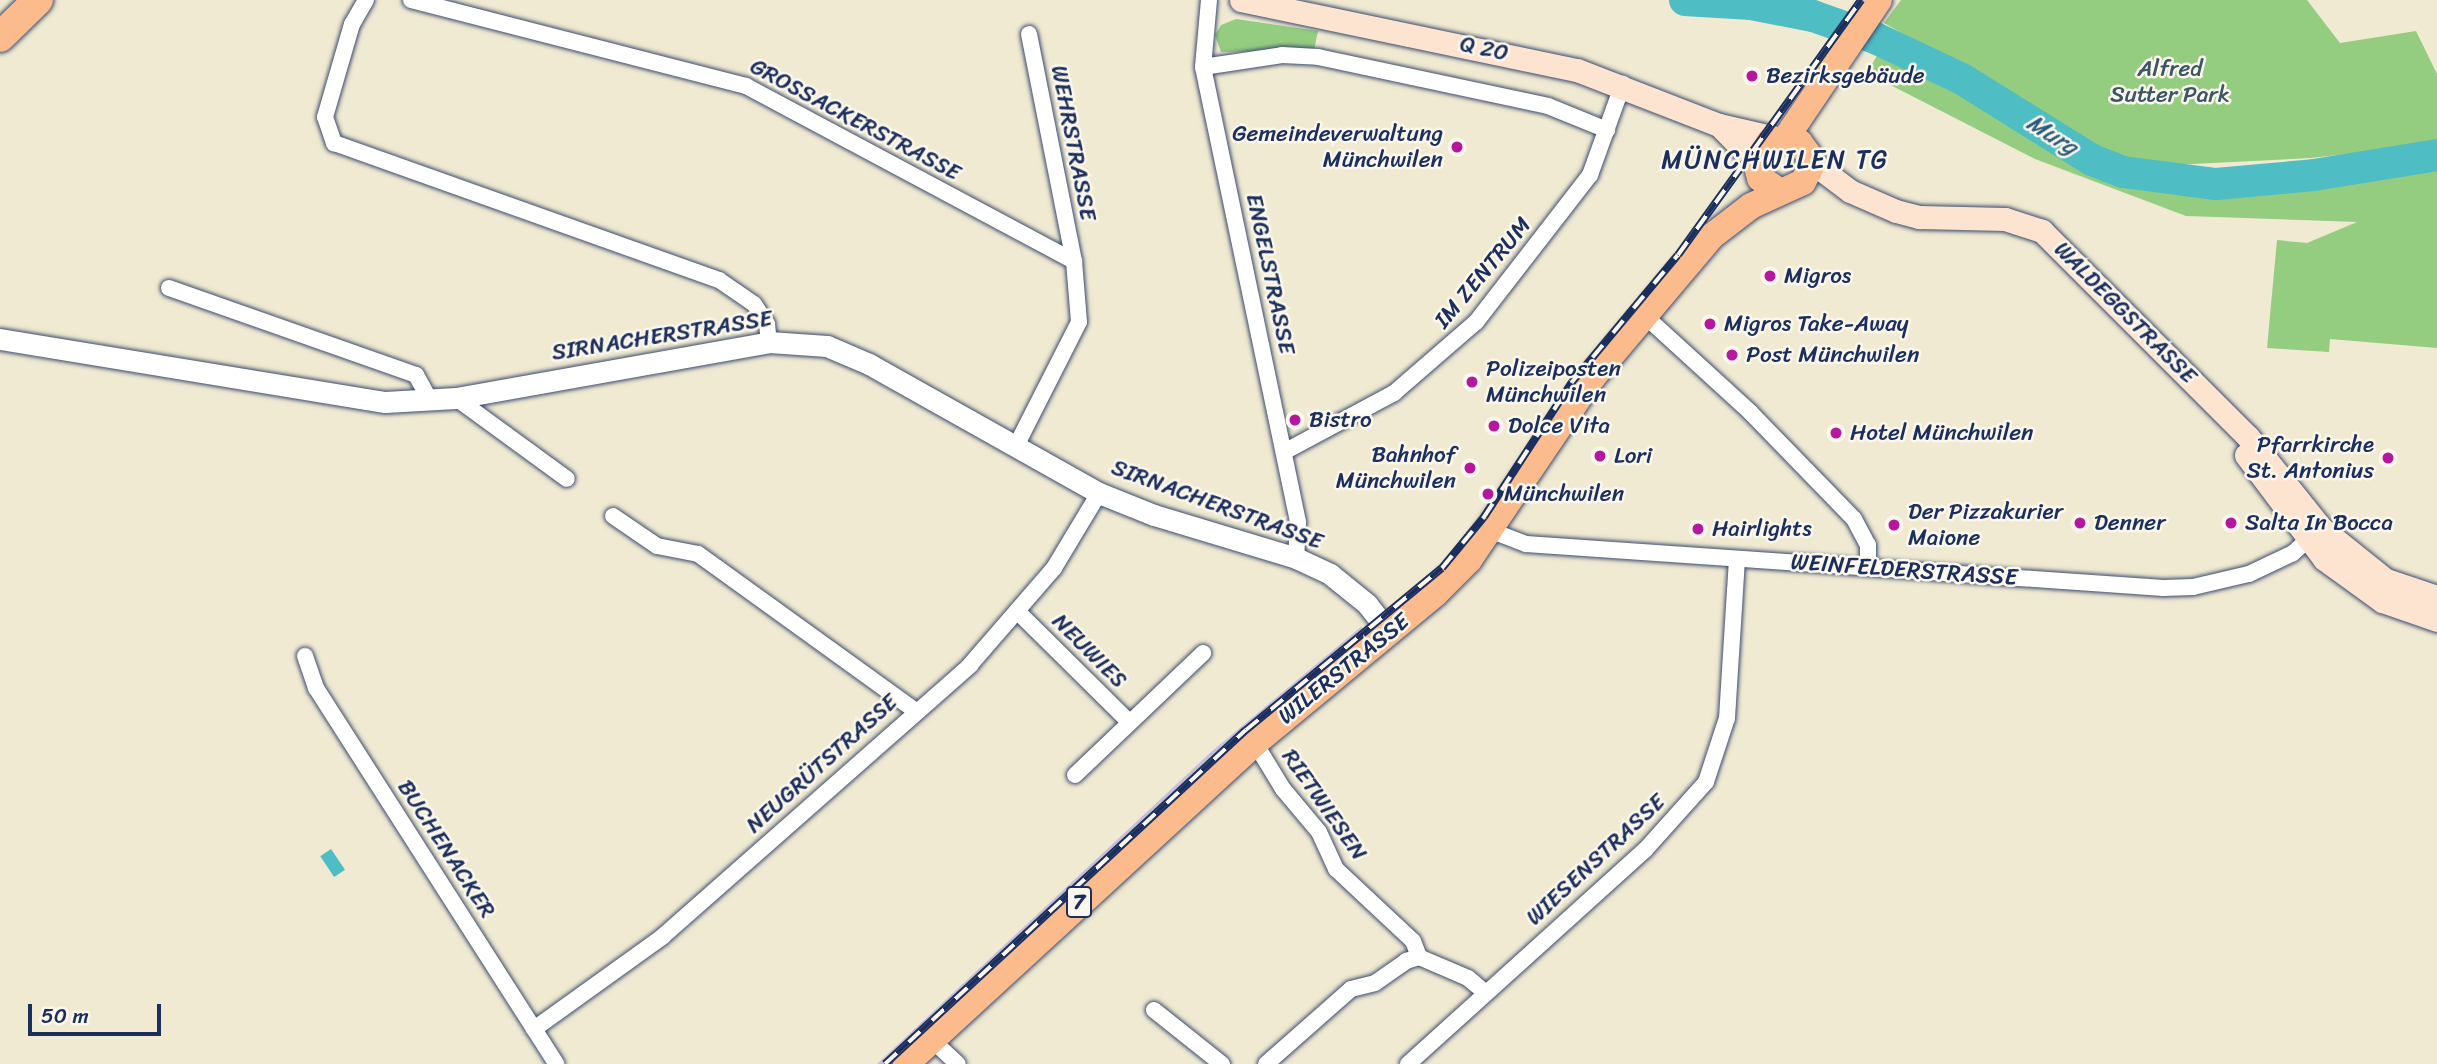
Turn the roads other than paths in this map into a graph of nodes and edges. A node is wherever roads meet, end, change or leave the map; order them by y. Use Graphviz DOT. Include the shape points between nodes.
graph roads {
  1 [pos="38,0"];
  2 [pos="366,0"];
  3 [pos="411,0"];
  4 [pos="1209,0"];
  5 [pos="1241,0"];
  6 [pos="1878,1"];
  7 [pos="1028,34"];
  8 [pos="0,37"];
  9 [pos="1203,68"];
  10 [pos="1623,85"];
  11 [pos="1719,125"];
  12 [pos="1607,130"];
  13 [pos="1794,146"];
  14 [pos="1757,167"];
  15 [pos="1787,189"];
  16 [pos="1850,191"];
  17 [pos="1724,224"];
  18 [pos="1074,261"];
  19 [pos="169,288"];
  20 [pos="1645,316"];
  21 [pos="0,339"];
  22 [pos="769,342"];
  23 [pos="456,398"];
  24 [pos="430,400"];
  25 [pos="1017,444"];
  26 [pos="1284,452"];
  27 [pos="567,479"];
  28 [pos="1099,493"];
  29 [pos="613,516"];
  30 [pos="1492,531"];
  31 [pos="2314,534"];
  32 [pos="1296,558"];
  33 [pos="1737,559"];
  34 [pos="1868,567"];
  35 [pos="2437,597"];
  36 [pos="1019,613"];
  37 [pos="2437,620"];
  38 [pos="1389,632"];
  39 [pos="1203,653"];
  40 [pos="305,656"];
  41 [pos="916,711"];
  42 [pos="1128,721"];
  43 [pos="1255,743"];
  44 [pos="1075,775"];
  45 [pos="1419,957"];
  46 [pos="1486,993"];
  47 [pos="1154,1010"];
  48 [pos="534,1029"];
  49 [pos="932,1040"];
  50 [pos="556,1064"];
  51 [pos="906,1064"];
  52 [pos="958,1064"];
  53 [pos="1222,1064"];
  54 [pos="1266,1064"];
  55 [pos="1408,1064"];
  1 -- 8 [label="highway"];
  2 -- 22 [label="street" via="352,24 325,117 334,144 719,280 763,314"];
  3 -- 18 [label="street, GROSSACKERSTRASSE" via="746,86"];
  4 -- 9 [label="street, ENGELSTRASSE"];
  5 -- 10 [label="main road, Q 20" via="1483,48"];
  6 -- 13 [label="main road" via="1825,80"];
  7 -- 18 [label="street, WEHRSTRASSE"];
  9 -- 12 [label="street" via="1282,55 1318,57 1548,106"];
  9 -- 26 [label="street, ENGELSTRASSE"];
  10 -- 11 [label="main road, Q 20"];
  10 -- 12 [label="street, IM ZENTRUM"];
  11 -- 13 [label="main road, Q 20"];
  11 -- 14 [label="main road, Q 20"];
  12 -- 26 [label="street, IM ZENTRUM" via="1590,175 1468,330 1414,379 1368,410"];
  13 -- 14 [label="main road" via="1762,147"];
  13 -- 15 [label="main road" via="1807,175"];
  13 -- 16 [label="main road, WALDEGGSTRASSE"];
  14 -- 15 [label="main road" via="1765,184"];
  14 -- 17 [label="main road, WILERSTRASSE / 7"];
  15 -- 16 [label="main road, WALDEGGSTRASSE"];
  15 -- 17 [label="main road, WILERSTRASSE / 7"];
  16 -- 31 [label="main road, WALDEGGSTRASSE" via="1919,217 1993,218 2042,231 2227,418 2238,443"];
  17 -- 20 [label="main road, WILERSTRASSE / 7"];
  18 -- 25 [label="street" via="1079,322"];
  19 -- 24 [label="street" via="416,375"];
  20 -- 30 [label="main road, WILERSTRASSE / 7" via="1592,378"];
  20 -- 34 [label="street" via="1750,412 1854,519 1868,545"];
  21 -- 24 [label="street, SIRNACHERSTRASSE" via="344,398"];
  22 -- 23 [label="street, SIRNACHERSTRASSE"];
  22 -- 25 [label="street, SIRNACHERSTRASSE" via="798,342 847,353"];
  23 -- 24 [label="street, SIRNACHERSTRASSE"];
  23 -- 27 [label="street"];
  25 -- 28 [label="street, SIRNACHERSTRASSE"];
  26 -- 32 [label="street, ENGELSTRASSE" via="1299,533"];
  28 -- 32 [label="street, SIRNACHERSTRASSE"];
  28 -- 36 [label="street, NEUGRÜTSTRASSE" via="1054,568"];
  29 -- 41 [label="street" via="657,546 698,554"];
  30 -- 33 [label="street, WEINFELDERSTRASSE" via="1526,544"];
  30 -- 38 [label="main road, WILERSTRASSE / 7" via="1436,593"];
  31 -- 34 [label="street, WEINFELDERSTRASSE" via="2293,553 2249,574 2193,587"];
  31 -- 35 [label="main road" via="2386,580"];
  31 -- 37 [label="main road" via="2324,559 2382,601"];
  32 -- 38 [label="street, SIRNACHERSTRASSE" via="1341,581"];
  33 -- 34 [label="street, WEINFELDERSTRASSE"];
  33 -- 46 [label="street, WIESENSTRASSE" via="1727,718 1706,782 1646,850"];
  36 -- 41 [label="street, NEUGRÜTSTRASSE"];
  36 -- 42 [label="street, NEUWIES"];
  38 -- 43 [label="main road, WILERSTRASSE / 7"];
  39 -- 42 [label="street, NEUWIES"];
  40 -- 48 [label="street, BUCHENACKER" via="316,688"];
  41 -- 48 [label="street, NEUGRÜTSTRASSE" via="662,937"];
  42 -- 44 [label="street, NEUWIES"];
  43 -- 45 [label="street, RIETWIESEN" via="1283,789 1319,832 1336,869 1413,941"];
  43 -- 49 [label="main road, WILERSTRASSE / 7"];
  45 -- 46 [label="street" via="1468,978"];
  45 -- 54 [label="street" via="1375,983 1351,989"];
  46 -- 55 [label="street, WIESENSTRASSE"];
  47 -- 53 [label="street"];
  48 -- 50 [label="street, BUCHENACKER"];
  49 -- 51 [label="main road, WILERSTRASSE / 7"];
  49 -- 52 [label="street"];
}
